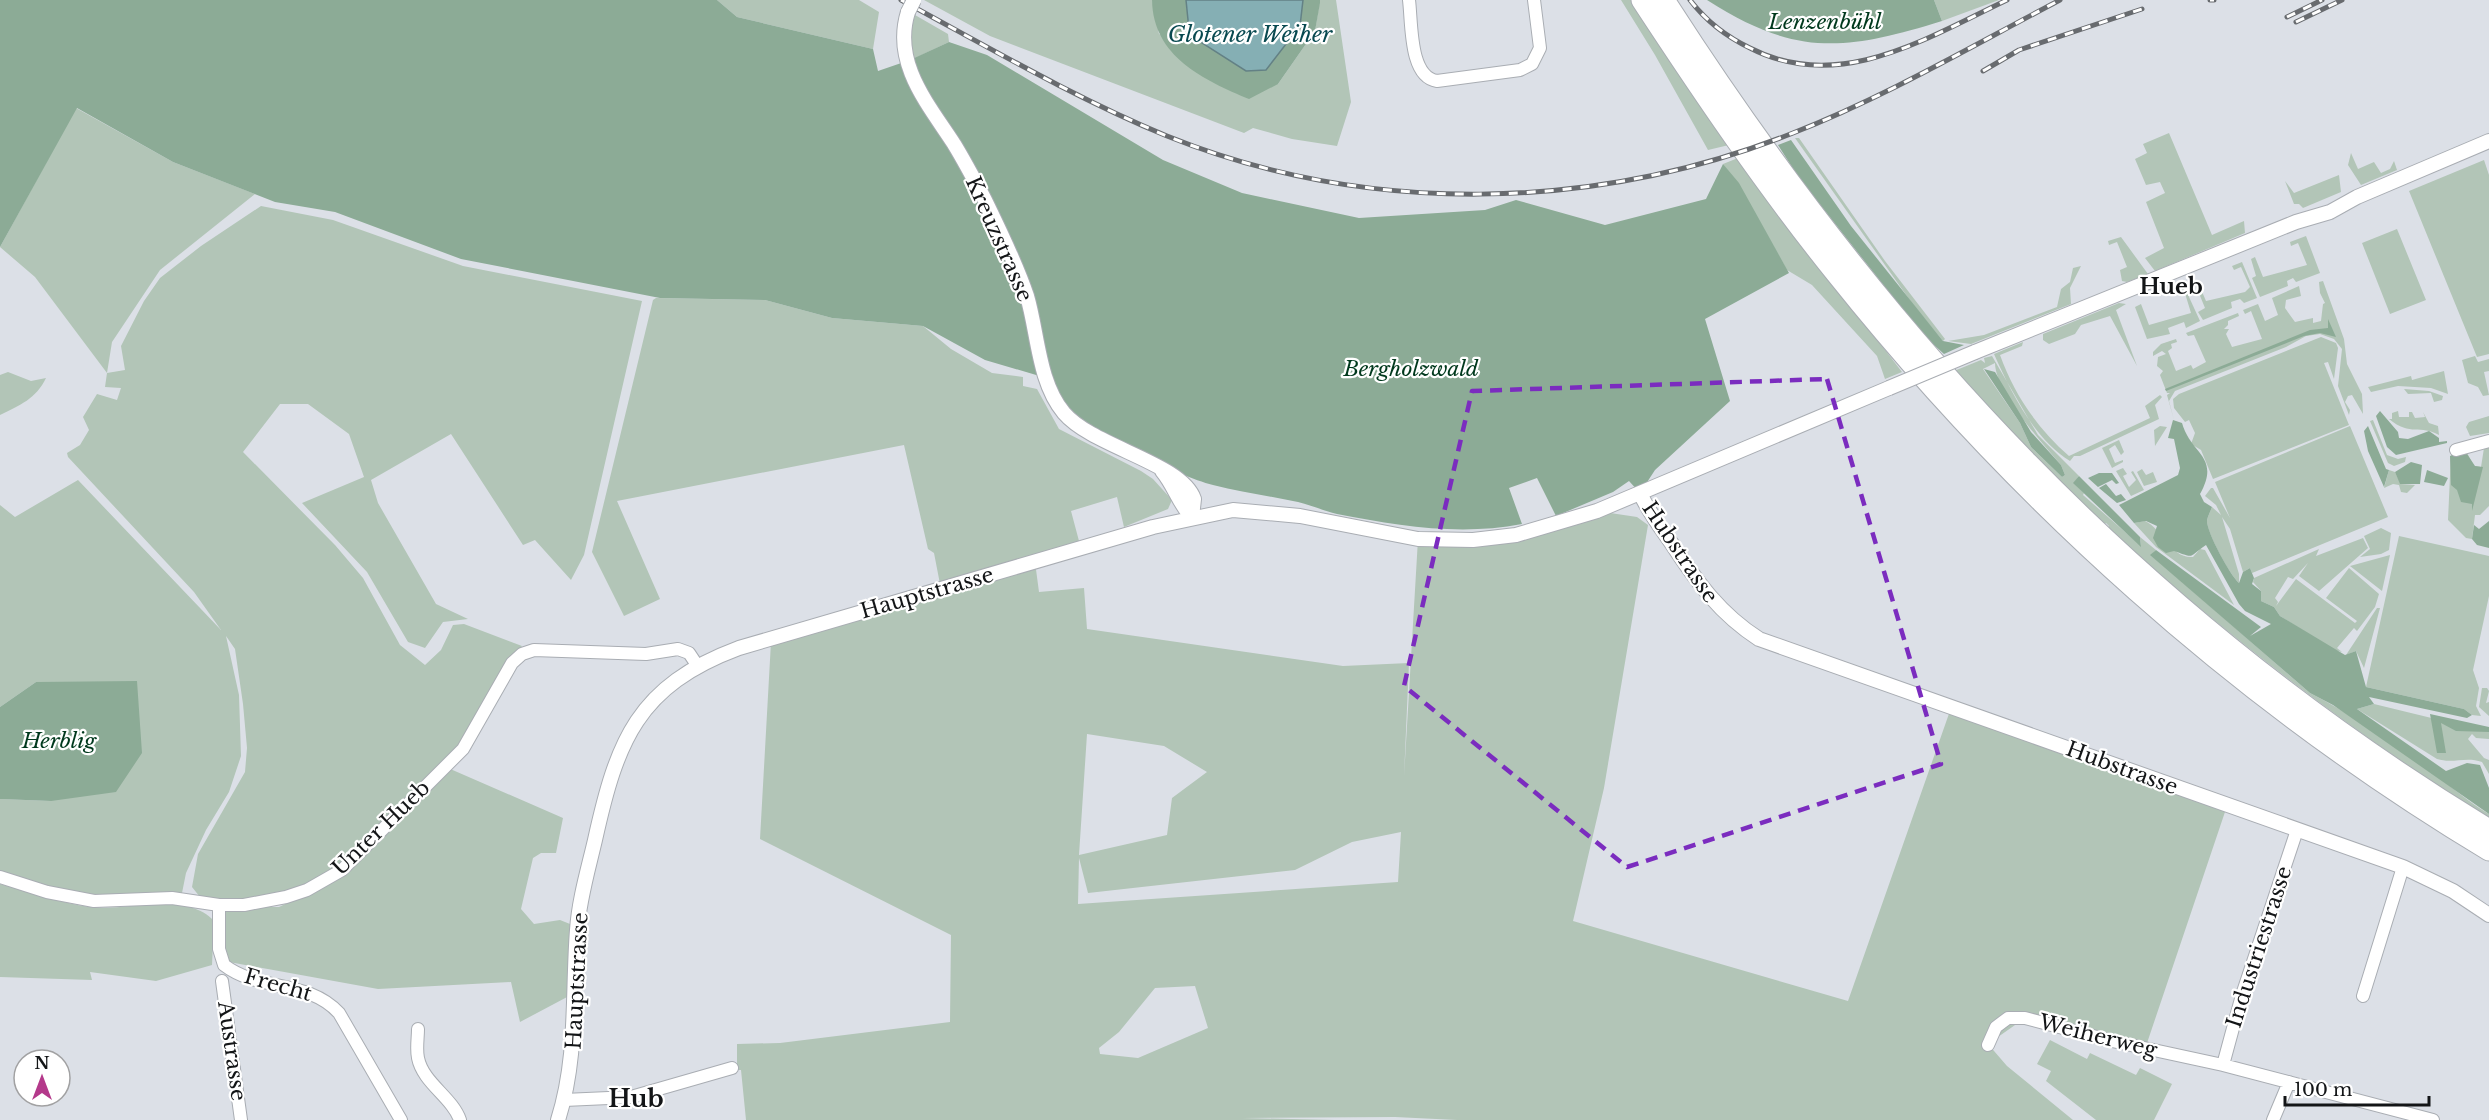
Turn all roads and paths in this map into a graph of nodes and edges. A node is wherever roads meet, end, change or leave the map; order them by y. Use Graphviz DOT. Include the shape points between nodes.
graph roads {
  1 [pos="1409,0"];
  2 [pos="1534,0"];
  3 [pos="1642,0"];
  4 [pos="1664,0"];
  5 [pos="911,6"];
  6 [pos="2487,144"];
  7 [pos="2489,441"];
  8 [pos="2456,450"];
  9 [pos="1640,493"];
  10 [pos="1192,517"];
  11 [pos="697,665"];
  12 [pos="2297,830"];
  13 [pos="2489,830"];
  14 [pos="2489,850"];
  15 [pos="2403,867"];
  16 [pos="0,877"];
  17 [pos="219,905"];
  18 [pos="2489,915"];
  19 [pos="222,981"];
  20 [pos="2363,996"];
  21 [pos="418,1029"];
  22 [pos="1988,1045"];
  23 [pos="2223,1065"];
  24 [pos="732,1068"];
  25 [pos="2289,1082"];
  26 [pos="564,1100"];
  27 [pos="241,1120"];
  28 [pos="400,1120"];
  29 [pos="460,1120"];
  30 [pos="558,1120"];
  31 [pos="2273,1120"];
  32 [pos="2433,1120"];
  1 -- 2 [label="street" via="1418,67 1425,77 1437,81 1520,70 1532,64 1540,48"];
  3 -- 14 [label="highway" via="1756,167 1834,271 1929,384 2024,484 2132,587 2244,680 2346,756"];
  4 -- 13 [label="highway" via="1779,170 1859,276 1944,376 2036,473 2126,559 2244,659 2356,743"];
  5 -- 10 [label="street, Kreuzstrasse" via="903,40 908,67 970,172 1012,256 1056,401 1086,432 1161,470"];
  6 -- 9 [label="street, Hubstrasse, bridge" via="2357,197 2326,205 2306,218"];
  7 -- 8 [label="street"];
  9 -- 10 [label="street, Hauptstrasse" via="1542,529 1473,540 1418,539 1255,511 1233,510"];
  9 -- 12 [label="street, Hubstrasse" via="1709,598 1759,639"];
  10 -- 11 [label="street, Hauptstrasse" via="739,648"];
  11 -- 17 [label="street, Unter Hueb" via="689,653 678,650 646,654 534,650 522,654 512,663 463,749 342,870 286,897"];
  11 -- 26 [label="street, Hauptstrasse" via="644,710 619,751 609,777 577,929 573,1051"];
  12 -- 15 [label="street, Hubstrasse"];
  12 -- 23 [label="street, Industriestrasse"];
  15 -- 18 [label="street, Hubstrasse" via="2453,891"];
  15 -- 20 [label="street"];
  16 -- 17 [label="street, Unter Hueb" via="46,892 94,901 172,898"];
  17 -- 28 [label="street, Frecht" via="219,949 224,965 240,974 325,999 339,1013"];
  19 -- 27 [label="street, Austrasse"];
  21 -- 29 [label="street" via="418,1061"];
  22 -- 23 [label="street, Weiherweg" via="1996,1026 2008,1018 2025,1018"];
  23 -- 25 [label="street, Weiherweg"];
  24 -- 26 [label="street" via="631,1097"];
  25 -- 31 [label="street"];
  25 -- 32 [label="street, Weiherweg"];
  26 -- 30 [label="street, Hauptstrasse"];
}
